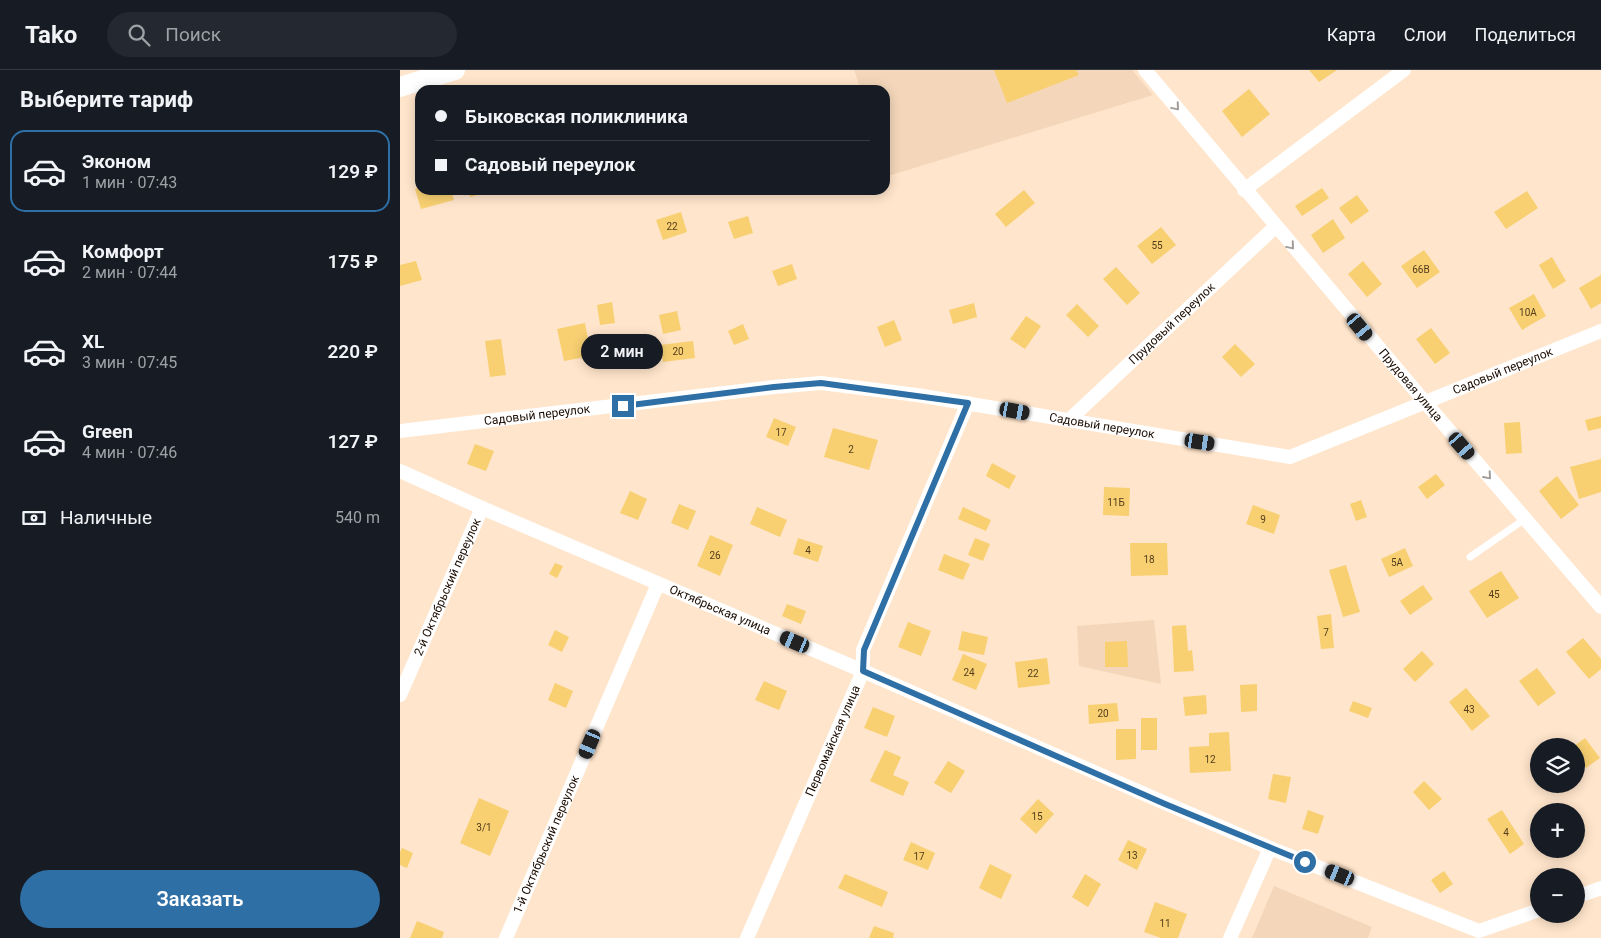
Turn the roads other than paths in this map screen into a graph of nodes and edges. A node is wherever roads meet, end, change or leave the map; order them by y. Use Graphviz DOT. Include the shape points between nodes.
graph roads {
  1 [pos="455,70"];
  2 [pos="1145,70"];
  3 [pos="1404,70"];
  4 [pos="400,87"];
  5 [pos="1244,190"];
  6 [pos="1275,227"];
  7 [pos="1601,331"];
  8 [pos="1424,401"];
  9 [pos="968,403"];
  10 [pos="1069,420"];
  11 [pos="400,431"];
  12 [pos="400,470"];
  13 [pos="482,508"];
  14 [pos="1525,519"];
  15 [pos="1470,558"];
  16 [pos="658,584"];
  17 [pos="1601,607"];
  18 [pos="863,671"];
  19 [pos="400,694"];
  20 [pos="1270,848"];
  21 [pos="1601,888"];
  22 [pos="1585,894"];
  23 [pos="1530,914"];
  24 [pos="1481,935"];
  25 [pos="506,938"];
  26 [pos="747,938"];
  27 [pos="1230,938"];
  1 -- 4 [label="main road"];
  2 -- 5 [label="street, Прудовая улица, one-way"];
  3 -- 5 [label="street"];
  5 -- 6 [label="street, Прудовая улица"];
  6 -- 8 [label="street, Прудовая улица, one-way"];
  6 -- 10 [label="street, Прудовый переулок"];
  7 -- 8 [label="street, Садовый переулок"];
  8 -- 10 [label="street, Садовый переулок" via="1290,456"];
  8 -- 14 [label="street, Прудовая улица, one-way"];
  9 -- 10 [label="street, Садовый переулок"];
  9 -- 11 [label="street, Садовый переулок" via="821,383"];
  9 -- 18 [label="street, Первомайская улица" via="864,650"];
  12 -- 13 [label="street, Октябрьская улица"];
  13 -- 16 [label="street, Октябрьская улица"];
  13 -- 19 [label="street, 2-й Октябрьский переулок"];
  14 -- 15 [label="lane"];
  14 -- 17 [label="street, Прудовая улица"];
  16 -- 18 [label="street, Октябрьская улица"];
  16 -- 25 [label="street, 1-й Октябрьский переулок"];
  18 -- 20 [label="street, Октябрьская улица"];
  18 -- 26 [label="street, Первомайская улица"];
  20 -- 24 [label="street, Октябрьская улица"];
  20 -- 27 [label="street"];
  21 -- 22 [label="street"];
  23 -- 24 [label="street, Октябрьская улица"];
}
